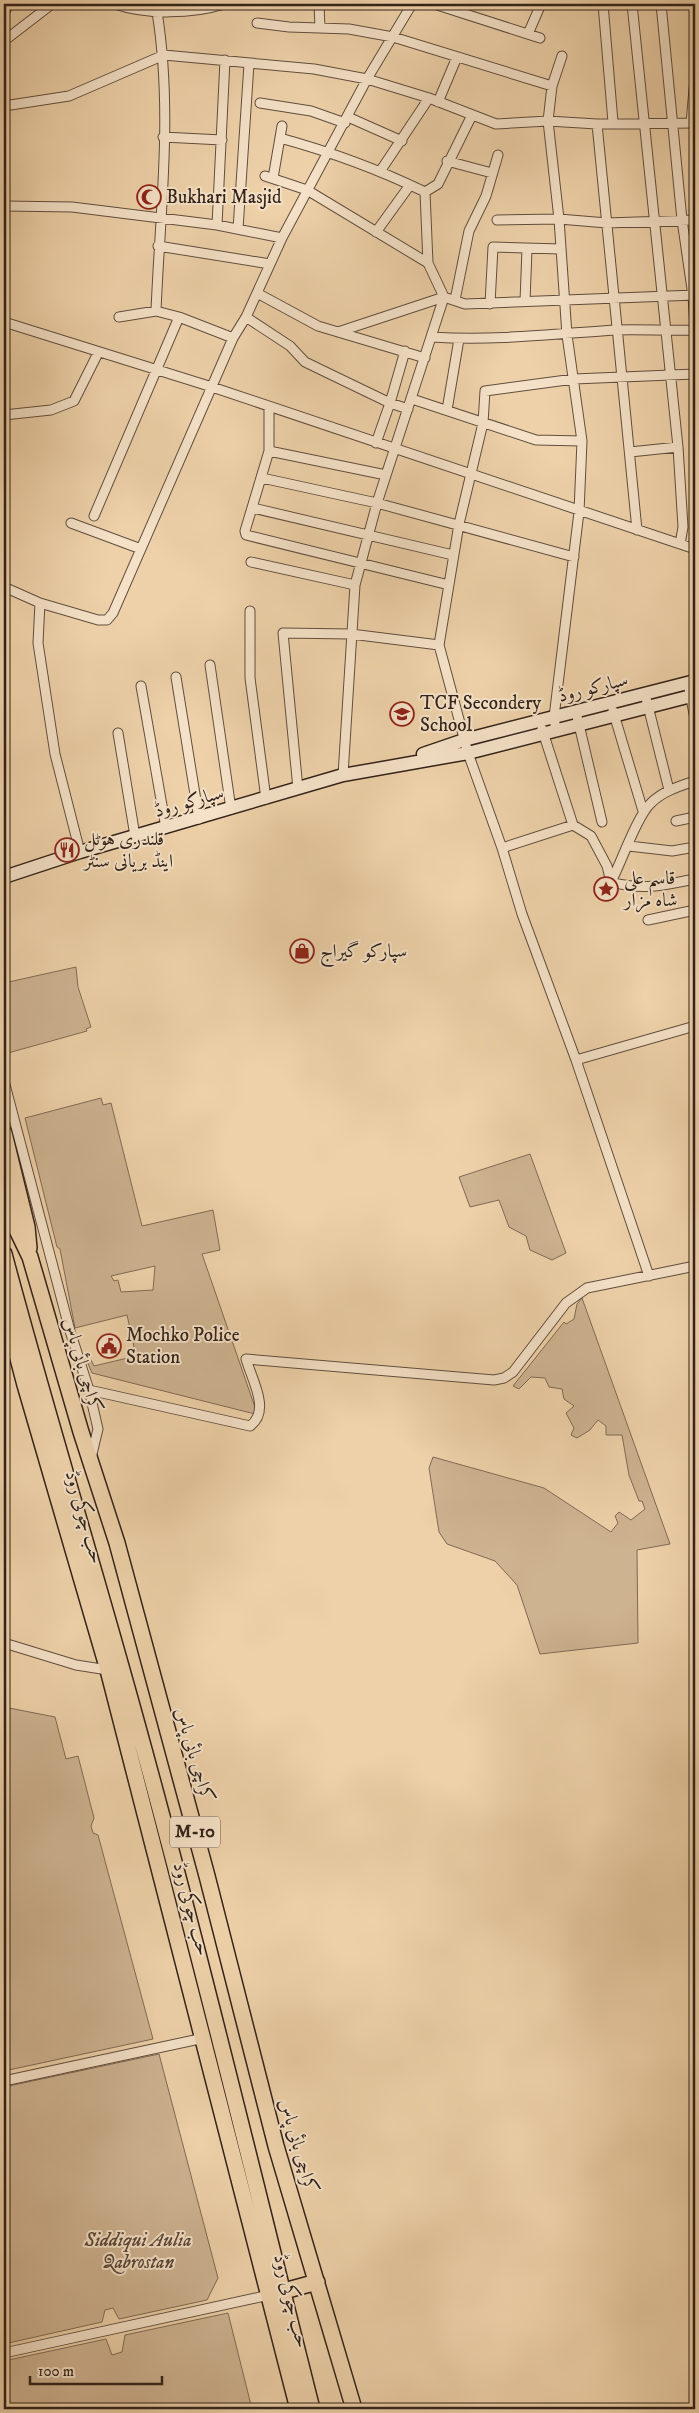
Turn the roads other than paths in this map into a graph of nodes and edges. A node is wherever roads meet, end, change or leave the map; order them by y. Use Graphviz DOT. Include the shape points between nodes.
graph roads {
  1 [pos="9,4"];
  2 [pos="52,4"];
  3 [pos="116,4"];
  4 [pos="319,4"];
  5 [pos="412,4"];
  6 [pos="434,4"];
  7 [pos="541,4"];
  8 [pos="603,4"];
  9 [pos="632,4"];
  10 [pos="661,4"];
  11 [pos="219,5"];
  12 [pos="157,12"];
  13 [pos="4,13"];
  14 [pos="257,24"];
  15 [pos="320,28"];
  16 [pos="528,34"];
  17 [pos="394,37"];
  18 [pos="540,38"];
  19 [pos="4,41"];
  20 [pos="164,55"];
  21 [pos="457,56"];
  22 [pos="562,56"];
  23 [pos="225,60"];
  24 [pos="249,64"];
  25 [pos="695,78"];
  26 [pos="367,79"];
  27 [pos="552,86"];
  28 [pos="428,98"];
  29 [pos="438,102"];
  30 [pos="260,103"];
  31 [pos="4,106"];
  32 [pos="472,115"];
  33 [pos="346,120"];
  34 [pos="548,122"];
  35 [pos="613,122"];
  36 [pos="642,123"];
  37 [pos="672,123"];
  38 [pos="693,123"];
  39 [pos="598,124"];
  40 [pos="282,126"];
  41 [pos="163,137"];
  42 [pos="280,138"];
  43 [pos="222,140"];
  44 [pos="402,141"];
  45 [pos="329,151"];
  46 [pos="498,155"];
  47 [pos="448,161"];
  48 [pos="381,170"];
  49 [pos="492,173"];
  50 [pos="410,185"];
  51 [pos="307,190"];
  52 [pos="425,192"];
  53 [pos="4,206"];
  54 [pos="162,218"];
  55 [pos="559,219"];
  56 [pos="497,220"];
  57 [pos="682,220"];
  58 [pos="695,220"];
  59 [pos="653,221"];
  60 [pos="607,223"];
  61 [pos="216,225"];
  62 [pos="238,229"];
  63 [pos="376,232"];
  64 [pos="282,238"];
  65 [pos="158,246"];
  66 [pos="527,249"];
  67 [pos="561,249"];
  68 [pos="428,263"];
  69 [pos="270,264"];
  70 [pos="257,292"];
  71 [pos="662,296"];
  72 [pos="694,296"];
  73 [pos="444,297"];
  74 [pos="614,298"];
  75 [pos="455,300"];
  76 [pos="565,300"];
  77 [pos="525,302"];
  78 [pos="490,304"];
  79 [pos="156,312"];
  80 [pos="119,316"];
  81 [pos="246,317"];
  82 [pos="179,318"];
  83 [pos="4,322"];
  84 [pos="695,328"];
  85 [pos="617,330"];
  86 [pos="664,331"];
  87 [pos="338,332"];
  88 [pos="567,335"];
  89 [pos="432,337"];
  90 [pos="233,338"];
  91 [pos="460,339"];
  92 [pos="404,351"];
  93 [pos="98,352"];
  94 [pos="424,358"];
  95 [pos="156,369"];
  96 [pos="668,374"];
  97 [pos="695,374"];
  98 [pos="622,375"];
  99 [pos="574,379"];
  100 [pos="212,387"];
  101 [pos="412,399"];
  102 [pos="390,403"];
  103 [pos="269,407"];
  104 [pos="408,409"];
  105 [pos="447,410"];
  106 [pos="4,415"];
  107 [pos="483,423"];
  108 [pos="582,441"];
  109 [pos="376,443"];
  110 [pos="678,447"];
  111 [pos="395,449"];
  112 [pos="269,451"];
  113 [pos="630,452"];
  114 [pos="386,475"];
  115 [pos="472,475"];
  116 [pos="262,478"];
  117 [pos="377,502"];
  118 [pos="253,508"];
  119 [pos="579,512"];
  120 [pos="94,516"];
  121 [pos="71,523"];
  122 [pos="459,524"];
  123 [pos="637,530"];
  124 [pos="368,534"];
  125 [pos="680,544"];
  126 [pos="141,549"];
  127 [pos="695,549"];
  128 [pos="453,555"];
  129 [pos="574,557"];
  130 [pos="251,562"];
  131 [pos="360,564"];
  132 [pos="356,585"];
  133 [pos="449,585"];
  134 [pos="4,587"];
  135 [pos="40,603"];
  136 [pos="250,611"];
  137 [pos="351,634"];
  138 [pos="439,645"];
  139 [pos="210,666"];
  140 [pos="176,677"];
  141 [pos="691,682"];
  142 [pos="141,686"];
  143 [pos="645,694"];
  144 [pos="693,696"];
  145 [pos="611,702"];
  146 [pos="648,707"];
  147 [pos="576,712"];
  148 [pos="614,716"];
  149 [pos="554,717"];
  150 [pos="695,719"];
  151 [pos="539,721"];
  152 [pos="580,725"];
  153 [pos="556,731"];
  154 [pos="118,732"];
  155 [pos="544,734"];
  156 [pos="464,740"];
  157 [pos="468,753"];
  158 [pos="385,766"];
  159 [pos="344,775"];
  160 [pos="695,781"];
  161 [pos="298,789"];
  162 [pos="669,790"];
  163 [pos="266,799"];
  164 [pos="231,809"];
  165 [pos="643,811"];
  166 [pos="695,817"];
  167 [pos="199,819"];
  168 [pos="676,821"];
  169 [pos="602,822"];
  170 [pos="573,825"];
  171 [pos="166,828"];
  172 [pos="135,836"];
  173 [pos="629,846"];
  174 [pos="695,847"];
  175 [pos="502,848"];
  176 [pos="80,852"];
  177 [pos="4,877"];
  178 [pos="695,879"];
  179 [pos="611,882"];
  180 [pos="695,913"];
  181 [pos="648,920"];
  182 [pos="695,1026"];
  183 [pos="576,1060"];
  184 [pos="4,1081"];
  185 [pos="4,1133"];
  186 [pos="7,1179"];
  187 [pos="4,1254"];
  188 [pos="695,1266"];
  189 [pos="648,1276"];
  190 [pos="4,1305"];
  191 [pos="89,1390"];
  192 [pos="90,1461"];
  193 [pos="4,1642"];
  194 [pos="108,1670"];
  195 [pos="204,2038"];
  196 [pos="4,2081"];
  197 [pos="317,2282"];
  198 [pos="276,2293"];
  199 [pos="4,2353"];
  200 [pos="298,2409"];
  201 [pos="312,2409"];
  202 [pos="354,2409"];
  1 -- 13 [label="street"];
  2 -- 19 [label="street"];
  3 -- 12 [label="street"];
  4 -- 15 [label="street"];
  5 -- 17 [label="street"];
  6 -- 16 [label="street"];
  7 -- 16 [label="street"];
  8 -- 35 [label="street"];
  9 -- 36 [label="street"];
  10 -- 37 [label="street"];
  11 -- 12 [label="street"];
  12 -- 20 [label="street"];
  14 -- 15 [label="street"];
  15 -- 17 [label="street" via="349,29"];
  16 -- 18 [label="street"];
  17 -- 21 [label="street"];
  17 -- 26 [label="street"];
  20 -- 23 [label="street"];
  20 -- 31 [label="street" via="69,96"];
  20 -- 41 [label="street"];
  21 -- 27 [label="street"];
  21 -- 29 [label="street"];
  22 -- 27 [label="street"];
  23 -- 24 [label="street"];
  23 -- 43 [label="street"];
  24 -- 26 [label="street" via="314,69"];
  24 -- 62 [label="street"];
  25 -- 38 [label="street"];
  26 -- 28 [label="street"];
  26 -- 33 [label="street"];
  27 -- 34 [label="street"];
  28 -- 29 [label="street"];
  28 -- 44 [label="street"];
  29 -- 32 [label="street"];
  30 -- 33 [label="street"];
  32 -- 34 [label="street" via="496,124"];
  32 -- 47 [label="street"];
  33 -- 44 [label="street"];
  33 -- 45 [label="street"];
  34 -- 39 [label="street"];
  34 -- 55 [label="street"];
  35 -- 36 [label="street"];
  35 -- 39 [label="street"];
  36 -- 37 [label="street"];
  36 -- 59 [label="street"];
  37 -- 38 [label="street"];
  37 -- 57 [label="street"];
  39 -- 60 [label="street"];
  40 -- 42 [label="street"];
  41 -- 43 [label="street"];
  41 -- 54 [label="street"];
  42 -- 45 [label="street"];
  42 -- 51 [label="street" via="269,177"];
  43 -- 61 [label="street"];
  44 -- 48 [label="street"];
  45 -- 48 [label="street"];
  45 -- 51 [label="street"];
  46 -- 49 [label="street"];
  47 -- 49 [label="street"];
  47 -- 52 [label="street" via="438,184"];
  48 -- 50 [label="street"];
  49 -- 75 [label="street" via="486,196 469,231"];
  50 -- 52 [label="street"];
  50 -- 63 [label="street"];
  51 -- 63 [label="street"];
  51 -- 64 [label="street"];
  52 -- 68 [label="street"];
  53 -- 54 [label="street" via="72,207"];
  54 -- 61 [label="street"];
  54 -- 65 [label="street"];
  55 -- 56 [label="street"];
  55 -- 60 [label="street"];
  55 -- 67 [label="street"];
  57 -- 58 [label="street"];
  57 -- 59 [label="street"];
  57 -- 72 [label="street"];
  59 -- 60 [label="street"];
  59 -- 71 [label="street"];
  60 -- 74 [label="street"];
  61 -- 62 [label="street"];
  62 -- 64 [label="street"];
  63 -- 68 [label="street"];
  64 -- 69 [label="street"];
  65 -- 69 [label="street"];
  65 -- 79 [label="street"];
  66 -- 67 [label="street"];
  66 -- 77 [label="street"];
  66 -- 78 [label="street" via="493,247"];
  67 -- 76 [label="street"];
  68 -- 73 [label="street"];
  69 -- 70 [label="street"];
  70 -- 81 [label="street"];
  70 -- 87 [label="street" via="318,326"];
  71 -- 72 [label="street"];
  71 -- 74 [label="street"];
  71 -- 86 [label="street"];
  72 -- 84 [label="street"];
  73 -- 75 [label="street"];
  73 -- 87 [label="street"];
  73 -- 89 [label="street"];
  74 -- 76 [label="street"];
  74 -- 85 [label="street"];
  75 -- 78 [label="street" via="465,304"];
  76 -- 77 [label="street"];
  76 -- 88 [label="street"];
  77 -- 78 [label="street"];
  79 -- 80 [label="street"];
  79 -- 82 [label="street"];
  81 -- 90 [label="street"];
  81 -- 102 [label="street" via="290,346 305,362"];
  82 -- 90 [label="street"];
  82 -- 95 [label="street"];
  83 -- 93 [label="street"];
  84 -- 86 [label="street"];
  85 -- 86 [label="street"];
  85 -- 88 [label="street"];
  85 -- 98 [label="street"];
  86 -- 96 [label="street"];
  87 -- 92 [label="street"];
  88 -- 91 [label="street"];
  88 -- 99 [label="street"];
  89 -- 91 [label="street"];
  89 -- 94 [label="street"];
  90 -- 100 [label="street"];
  91 -- 105 [label="street"];
  92 -- 94 [label="street"];
  92 -- 102 [label="street"];
  93 -- 95 [label="street"];
  93 -- 106 [label="street" via="74,401 51,410"];
  94 -- 101 [label="street"];
  95 -- 100 [label="street"];
  95 -- 120 [label="street"];
  96 -- 97 [label="street"];
  96 -- 98 [label="street"];
  96 -- 110 [label="street"];
  98 -- 99 [label="street"];
  98 -- 113 [label="street"];
  99 -- 107 [label="street" via="485,392"];
  99 -- 108 [label="street"];
  100 -- 103 [label="street"];
  100 -- 126 [label="street"];
  101 -- 104 [label="street"];
  101 -- 105 [label="street"];
  102 -- 104 [label="street"];
  102 -- 109 [label="street"];
  103 -- 109 [label="street"];
  103 -- 112 [label="street"];
  104 -- 111 [label="street"];
  105 -- 107 [label="street"];
  107 -- 108 [label="street" via="536,440"];
  107 -- 115 [label="street"];
  108 -- 119 [label="street"];
  109 -- 111 [label="street"];
  110 -- 113 [label="street"];
  110 -- 125 [label="street" via="683,527"];
  111 -- 114 [label="street"];
  111 -- 115 [label="street"];
  112 -- 114 [label="street"];
  112 -- 116 [label="street"];
  113 -- 123 [label="street"];
  114 -- 117 [label="street"];
  115 -- 119 [label="street"];
  115 -- 122 [label="street"];
  116 -- 117 [label="street"];
  116 -- 118 [label="street"];
  117 -- 122 [label="street"];
  117 -- 124 [label="street"];
  118 -- 124 [label="street"];
  118 -- 131 [label="street" via="246,535"];
  119 -- 123 [label="street"];
  119 -- 129 [label="street"];
  121 -- 126 [label="street"];
  122 -- 128 [label="street"];
  122 -- 129 [label="street"];
  123 -- 125 [label="street"];
  124 -- 128 [label="street"];
  124 -- 131 [label="street"];
  125 -- 127 [label="street"];
  126 -- 135 [label="street" via="107,620"];
  128 -- 133 [label="street"];
  129 -- 149 [label="street"];
  130 -- 132 [label="street"];
  131 -- 132 [label="street"];
  131 -- 133 [label="street"];
  132 -- 137 [label="street"];
  133 -- 138 [label="street"];
  134 -- 135 [label="street"];
  135 -- 176 [label="street" via="38,643 56,754"];
  136 -- 163 [label="street" via="250,678"];
  137 -- 138 [label="street"];
  137 -- 159 [label="street"];
  137 -- 161 [label="street" via="286,632 282,636"];
  138 -- 156 [label="street"];
  139 -- 164 [label="street"];
  140 -- 167 [label="street"];
  141 -- 143 [label="street, سپارکو روڈ"];
  141 -- 144 [label="street"];
  142 -- 171 [label="street"];
  143 -- 145 [label="street, سپارکو روڈ"];
  143 -- 146 [label="street"];
  144 -- 146 [label="street, سپارکو روڈ"];
  144 -- 150 [label="street"];
  145 -- 147 [label="street, سپارکو روڈ"];
  145 -- 148 [label="street"];
  146 -- 148 [label="street, سپارکو روڈ"];
  146 -- 162 [label="street"];
  147 -- 149 [label="street, سپارکو روڈ"];
  147 -- 152 [label="street"];
  148 -- 152 [label="street, سپارکو روڈ"];
  148 -- 165 [label="street"];
  149 -- 151 [label="street, سپارکو روڈ"];
  149 -- 153 [label="street"];
  151 -- 155 [label="street"];
  151 -- 156 [label="street, سپارکو روڈ"];
  152 -- 153 [label="street, سپارکو روڈ"];
  152 -- 169 [label="street"];
  153 -- 155 [label="street, سپارکو روڈ"];
  154 -- 172 [label="street"];
  155 -- 157 [label="street, سپارکو روڈ"];
  155 -- 170 [label="street"];
  156 -- 157 [label="street"];
  156 -- 158 [label="street, سپارکو روڈ"];
  157 -- 158 [label="street, سپارکو روڈ"];
  157 -- 175 [label="street"];
  158 -- 159 [label="street, سپارکو روڈ"];
  159 -- 161 [label="street, سپارکو روڈ"];
  160 -- 162 [label="street"];
  161 -- 163 [label="street, سپارکو روڈ"];
  162 -- 165 [label="street"];
  163 -- 164 [label="street, سپارکو روڈ"];
  164 -- 167 [label="street, سپارکو روڈ"];
  165 -- 173 [label="street"];
  166 -- 168 [label="street"];
  167 -- 171 [label="street, سپارکو روڈ"];
  170 -- 175 [label="street"];
  170 -- 179 [label="street" via="591,836 607,866"];
  171 -- 172 [label="street, سپارکو روڈ"];
  172 -- 176 [label="street, سپارکو روڈ"];
  173 -- 174 [label="street" via="672,851"];
  173 -- 179 [label="street"];
  175 -- 183 [label="street" via="522,914"];
  176 -- 177 [label="street, سپارکو روڈ"];
  178 -- 179 [label="street" via="633,888"];
  180 -- 181 [label="street"];
  182 -- 183 [label="street"];
  183 -- 189 [label="street"];
  184 -- 191 [label="street" via="70,1331"];
  185 -- 186 [label="highway, کراچی بائی پاس / M-10"];
  186 -- 192 [label="highway, کراچی بائی پاس / M-10" via="17,1230 30,1257"];
  187 -- 198 [label="highway" via="123,1672 218,2035"];
  188 -- 189 [label="street"];
  189 -- 191 [label="street" via="587,1288 575,1294 513,1372 504,1378 494,1380 246,1359 261,1407 258,1421 250,1426"];
  190 -- 194 [label="highway, حب چوکی روڈ"];
  191 -- 192 [label="street" via="98,1429"];
  192 -- 197 [label="highway, کراچی بائی پاس / M-10" via="117,1543 276,2146"];
  193 -- 194 [label="street" via="76,1665"];
  194 -- 195 [label="highway, حب چوکی روڈ"];
  195 -- 196 [label="street"];
  195 -- 198 [label="highway, حب چوکی روڈ"];
  197 -- 198 [label="highway"];
  197 -- 202 [label="highway, کراچی بائی پاس / M-10"];
  198 -- 199 [label="street"];
  198 -- 200 [label="highway, حب چوکی روڈ"];
  198 -- 201 [label="highway"];
}
